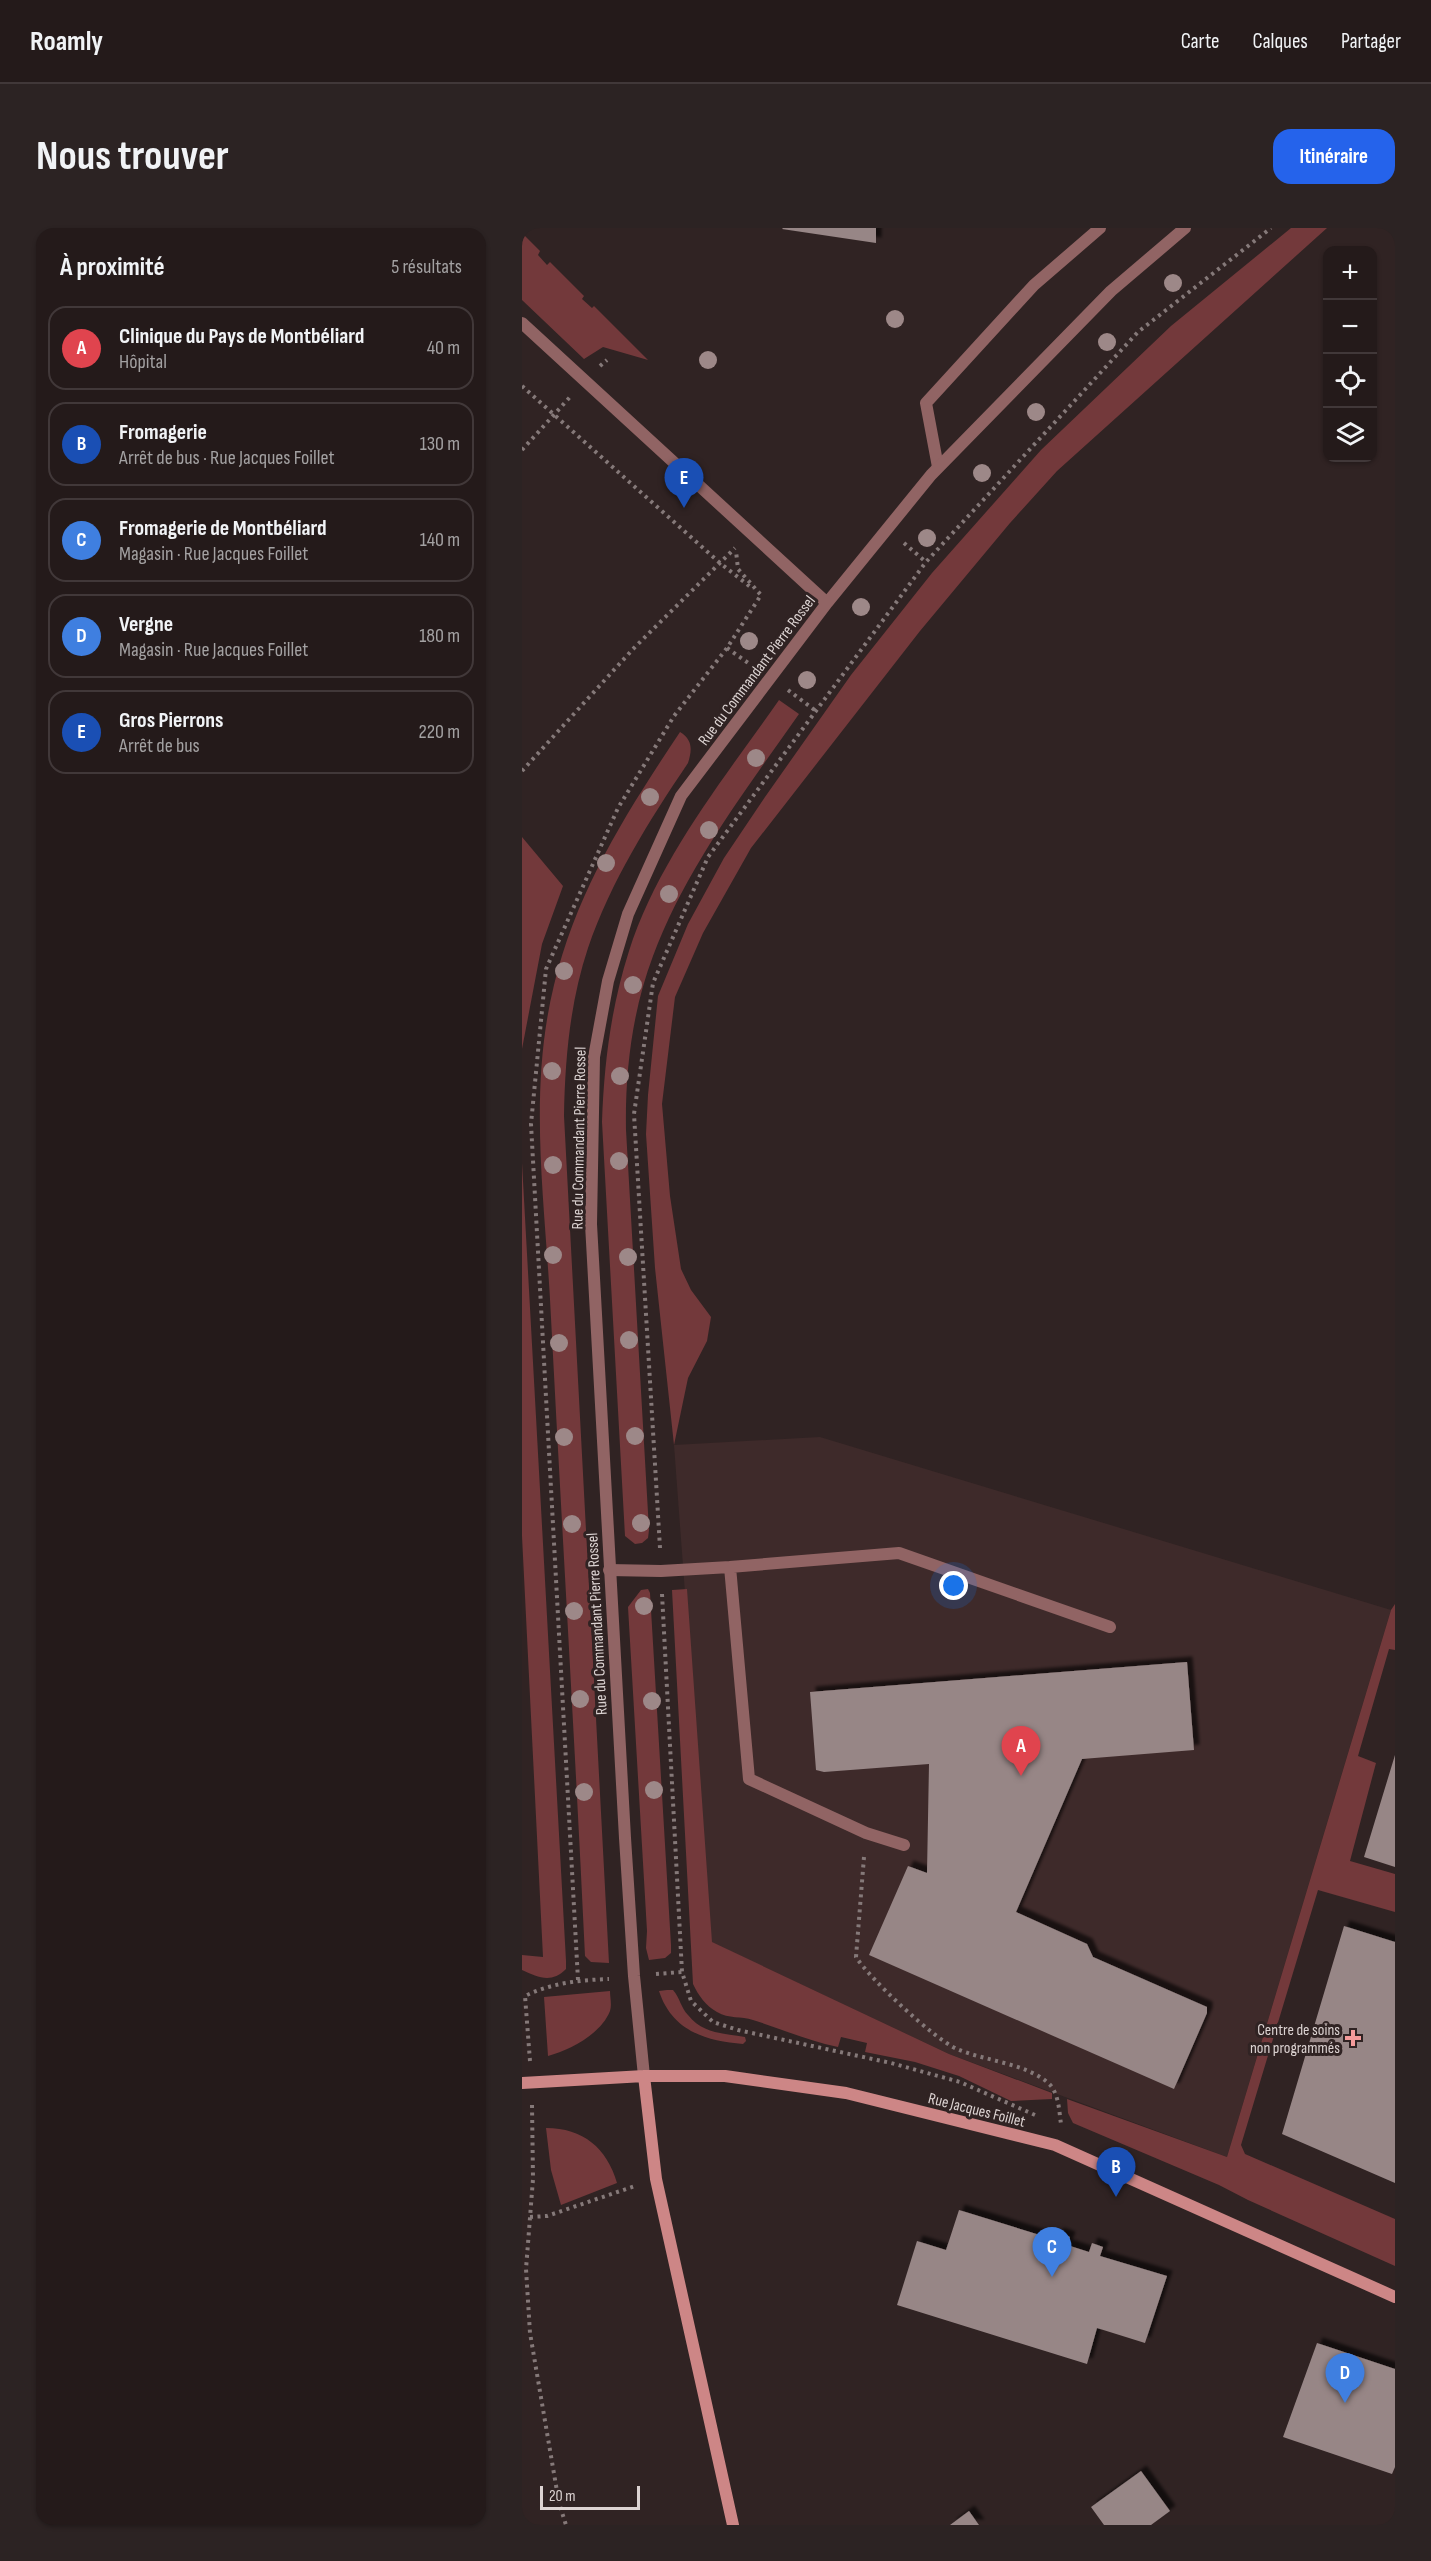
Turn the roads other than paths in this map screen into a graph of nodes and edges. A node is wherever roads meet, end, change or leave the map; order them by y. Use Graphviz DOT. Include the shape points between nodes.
graph roads {
  1 [pos="1100,228"];
  2 [pos="1185,228"];
  3 [pos="522,323"];
  4 [pos="938,467"];
  5 [pos="827,603"];
  6 [pos="730,1566"];
  7 [pos="609,1570"];
  8 [pos="1110,1627"];
  9 [pos="904,1845"];
  10 [pos="644,2076"];
  11 [pos="527,2082"];
  12 [pos="1395,2297"];
  13 [pos="733,2525"];
  1 -- 4 [label="street" via="1034,285 926,403"];
  2 -- 4 [label="street, Rue du Commandant Pierre Rossel" via="1111,291"];
  3 -- 5 [label="street"];
  4 -- 5 [label="street, Rue du Commandant Pierre Rossel"];
  5 -- 7 [label="street, Rue du Commandant Pierre Rossel" via="681,796 628,914 608,981 594,1058 591,1224"];
  6 -- 7 [label="street"];
  6 -- 8 [label="street" via="899,1553"];
  6 -- 9 [label="street" via="749,1779 866,1833"];
  7 -- 10 [label="street, Rue du Commandant Pierre Rossel" via="632,1950"];
  10 -- 11 [label="main road, Rue Jacques Foillet"];
  10 -- 12 [label="main road, Rue Jacques Foillet" via="725,2076 846,2093 1055,2145"];
  10 -- 13 [label="main road" via="656,2179"];
}
